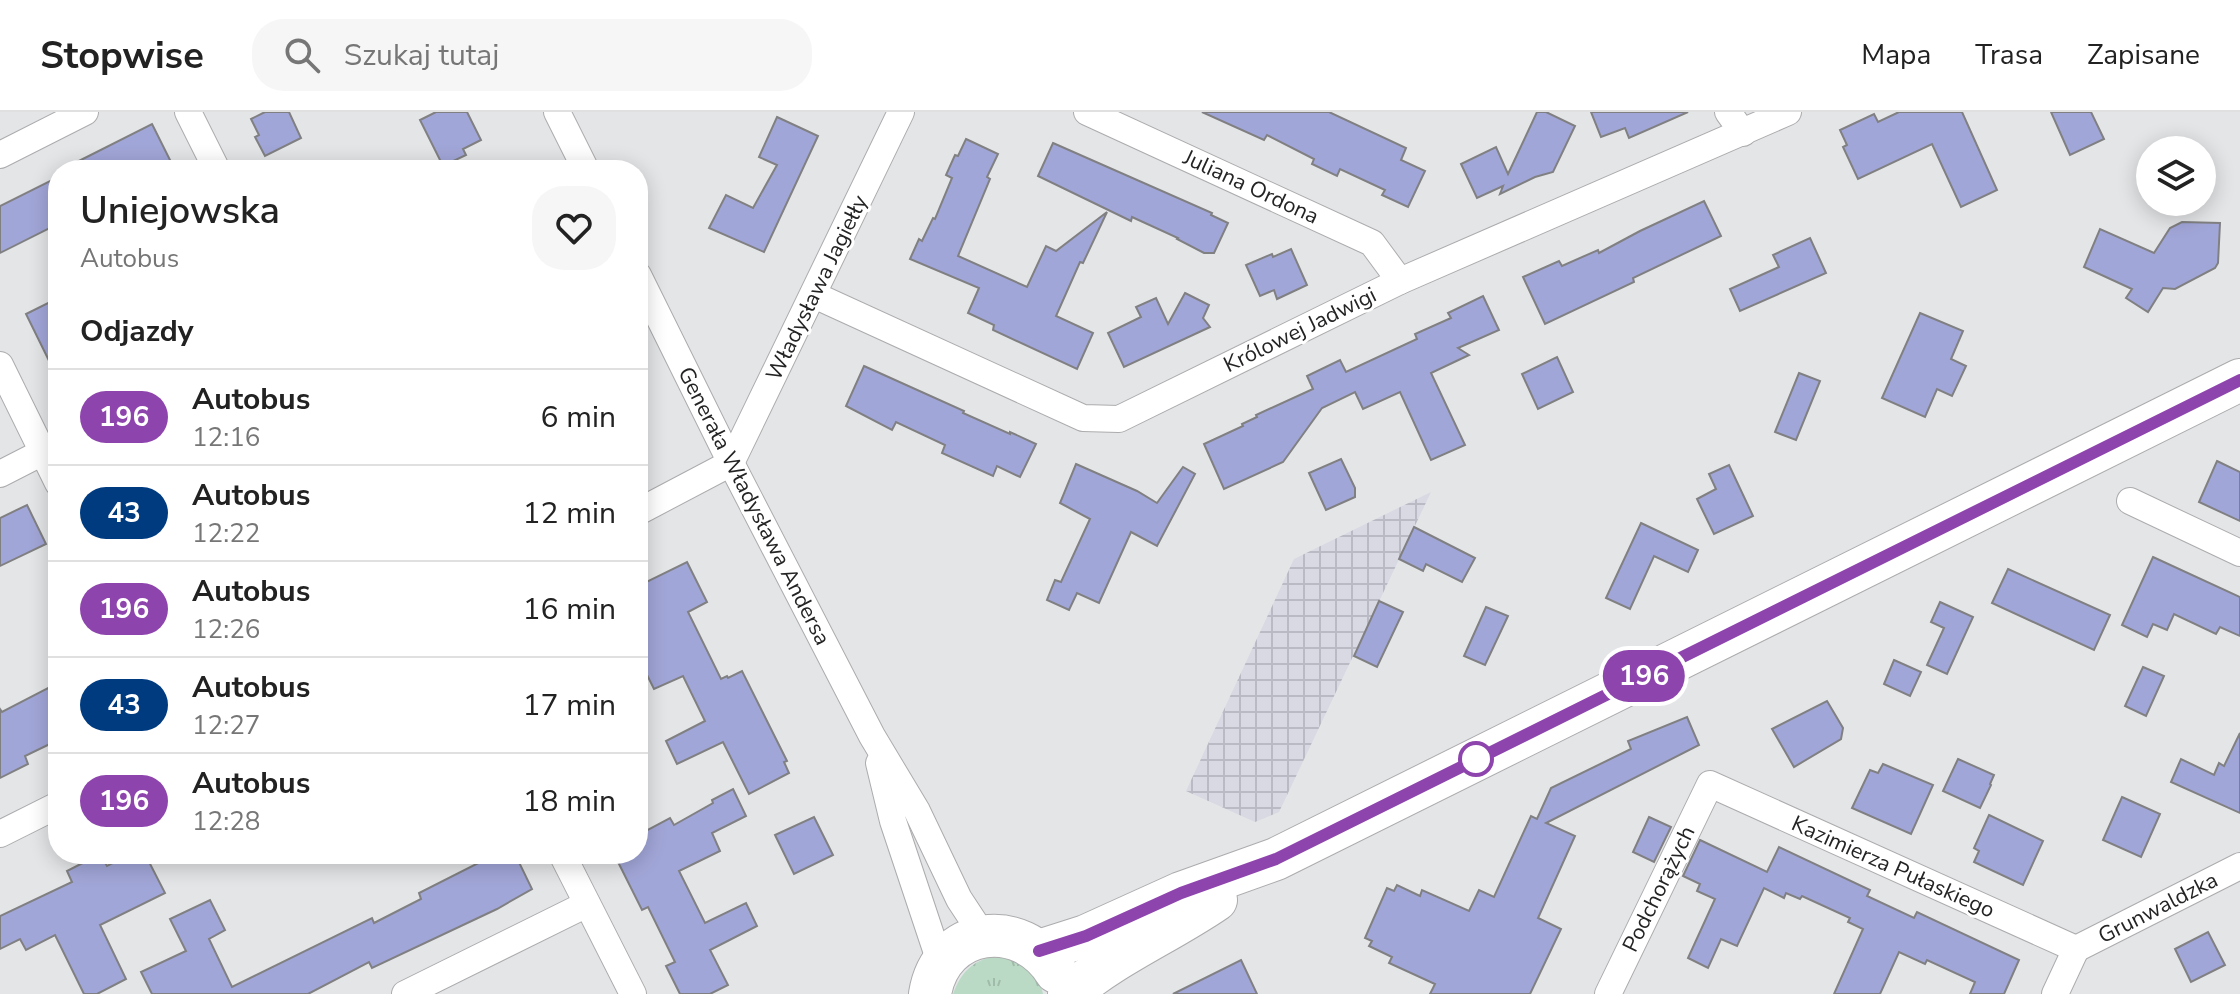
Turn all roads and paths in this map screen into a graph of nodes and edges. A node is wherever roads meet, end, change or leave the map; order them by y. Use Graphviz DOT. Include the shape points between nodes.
graph roads {
  1 [pos="85,112"];
  2 [pos="188,112"];
  3 [pos="557,112"];
  4 [pos="901,112"];
  5 [pos="1087,112"];
  6 [pos="1728,112"];
  7 [pos="1788,112"];
  8 [pos="1743,133"];
  9 [pos="0,155"];
  10 [pos="212,160"];
  11 [pos="581,160"];
  12 [pos="1400,281"];
  13 [pos="648,295"];
  14 [pos="814,295"];
  15 [pos="0,365"];
  16 [pos="2240,380"];
  17 [pos="43,452"];
  18 [pos="48,462"];
  19 [pos="731,463"];
  20 [pos="0,474"];
  21 [pos="2130,501"];
  22 [pos="648,507"];
  23 [pos="2240,553"];
  24 [pos="872,736"];
  25 [pos="1710,784"];
  26 [pos="48,810"];
  27 [pos="0,834"];
  28 [pos="1276,859"];
  29 [pos="567,864"];
  30 [pos="2240,866"];
  31 [pos="587,904"];
  32 [pos="984,937"];
  33 [pos="2076,949"];
  34 [pos="1039,951"];
  35 [pos="936,979"];
  36 [pos="405,994"];
  37 [pos="633,994"];
  38 [pos="1062,994"];
  39 [pos="1069,994"];
  40 [pos="1608,994"];
  41 [pos="2055,994"];
  1 -- 9 [label="street"];
  2 -- 10 [label="street"];
  3 -- 11 [label="street"];
  4 -- 14 [label="street, Władysława Jagiełły"];
  5 -- 12 [label="street, Juliana Ordona" via="1372,243"];
  6 -- 8 [label="street"];
  7 -- 8 [label="street, Królowej Jadwigi"];
  8 -- 12 [label="street, Królowej Jadwigi"];
  12 -- 14 [label="street, Królowej Jadwigi" via="1119,419 1083,418"];
  13 -- 19 [label="street, Generała Władysława Andersa"];
  14 -- 19 [label="street, Władysława Jagiełły"];
  15 -- 17 [label="street"];
  16 -- 28 [label="main road"];
  17 -- 18 [label="street"];
  17 -- 20 [label="street"];
  19 -- 22 [label="street"];
  19 -- 24 [label="street, Generała Władysława Andersa"];
  21 -- 23 [label="street"];
  24 -- 32 [label="street, Generała Władysława Andersa"];
  24 -- 35 [label="street, Generała Władysława Andersa"];
  25 -- 33 [label="street, Kazimierza Pułaskiego"];
  25 -- 40 [label="street, Podchorążych"];
  26 -- 27 [label="street"];
  28 -- 34 [label="main road"];
  28 -- 39 [label="main road"];
  29 -- 31 [label="street"];
  30 -- 33 [label="street, Grunwaldzka"];
  31 -- 36 [label="street"];
  31 -- 37 [label="street"];
  32 -- 34 [label="main road" via="1013,937"];
  32 -- 35 [label="main road" via="952,952"];
  33 -- 41 [label="street"];
  34 -- 38 [label="main road" via="1056,972"];
}
